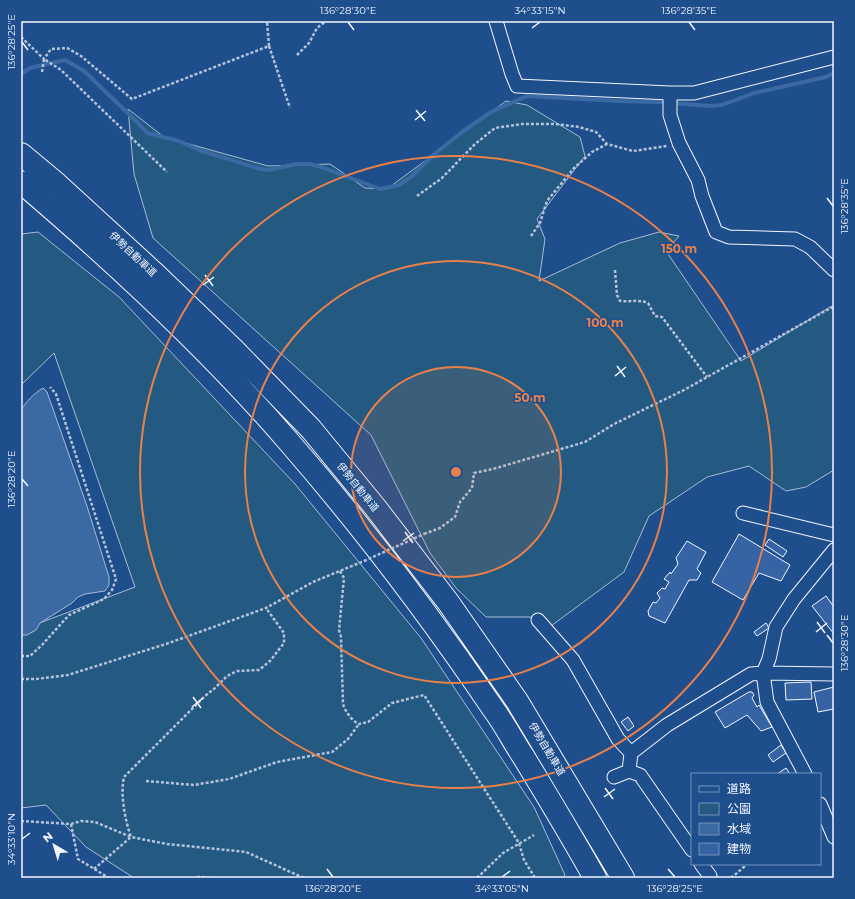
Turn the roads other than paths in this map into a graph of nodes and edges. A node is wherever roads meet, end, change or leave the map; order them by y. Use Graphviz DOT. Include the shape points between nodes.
graph roads {
  1 [pos="496,21"];
  2 [pos="834,57"];
  3 [pos="670,93"];
  4 [pos="21,154"];
  5 [pos="21,182"];
  6 [pos="834,270"];
  7 [pos="743,513"];
  8 [pos="834,535"];
  9 [pos="834,550"];
  10 [pos="538,620"];
  11 [pos="763,673"];
  12 [pos="834,674"];
  13 [pos="631,753"];
  14 [pos="629,770"];
  15 [pos="804,773"];
  16 [pos="614,777"];
  17 [pos="821,806"];
  18 [pos="834,837"];
  19 [pos="691,849"];
  20 [pos="702,865"];
  21 [pos="710,876"];
  22 [pos="595,878"];
  23 [pos="624,878"];
  1 -- 3 [label="street" via="517,86"];
  2 -- 3 [label="street" via="694,93"];
  3 -- 6 [label="street" via="670,115 679,143 698,180 716,232 729,237 795,239 810,247"];
  4 -- 23 [label="highway, 伊勢自動車道" via="153,272 311,429 448,602 517,701"];
  5 -- 22 [label="highway, 伊勢自動車道" via="135,284 215,361 289,441 356,521 495,712"];
  7 -- 8 [label="street"];
  9 -- 11 [label="street" via="794,599 776,627"];
  10 -- 13 [label="street" via="572,660 618,739"];
  11 -- 12 [label="street"];
  11 -- 13 [label="street" via="751,674 667,725"];
  11 -- 15 [label="street" via="767,702"];
  13 -- 14 [label="street"];
  14 -- 16 [label="street"];
  14 -- 19 [label="street" via="640,775"];
  17 -- 18 [label="street"];
  20 -- 21 [label="street"];
}
